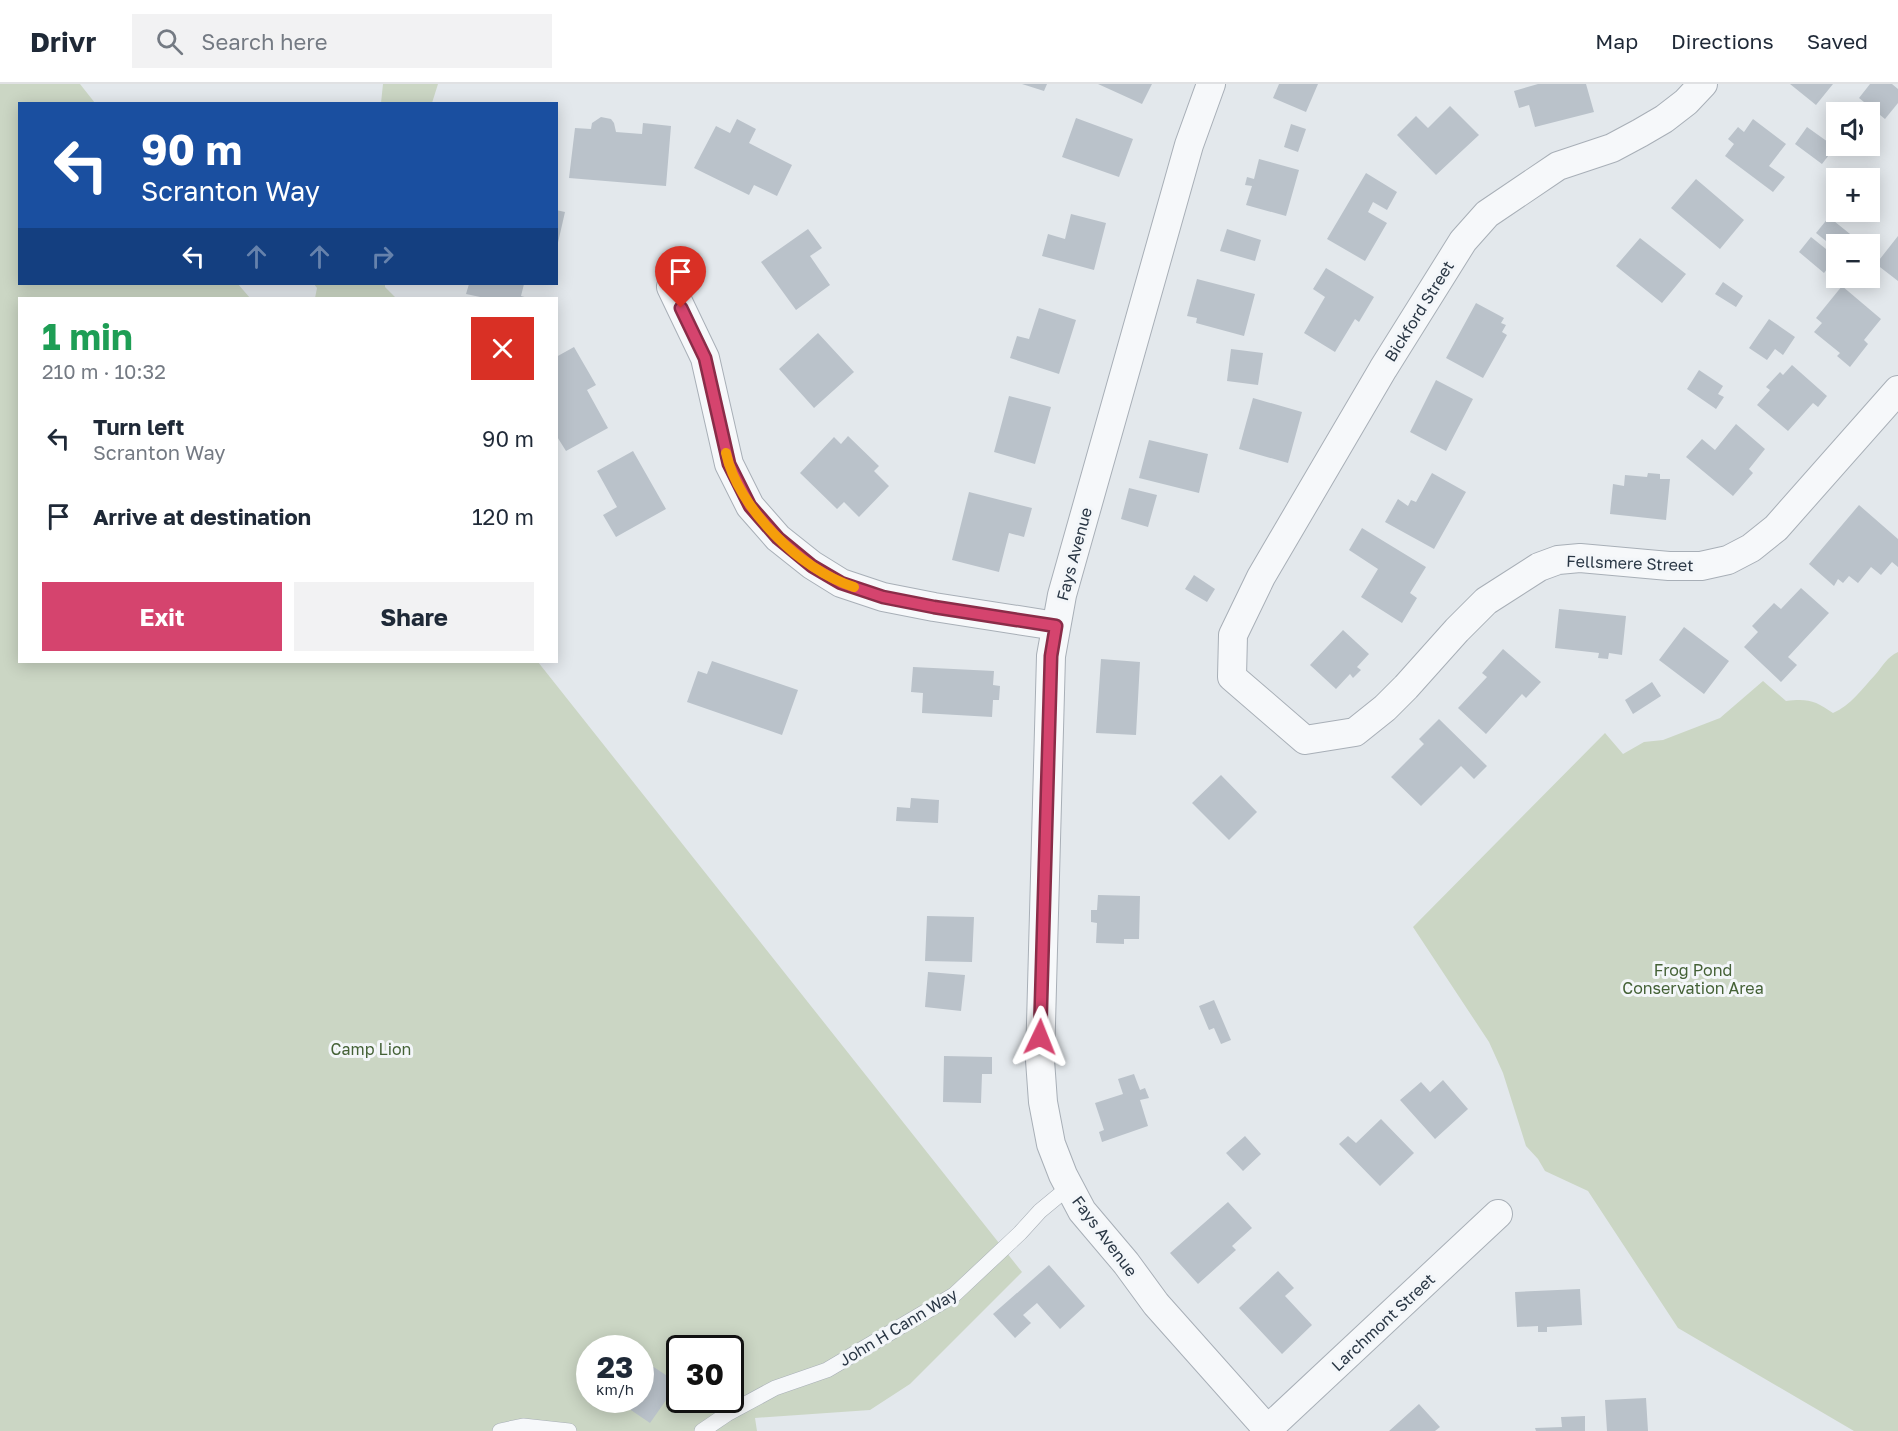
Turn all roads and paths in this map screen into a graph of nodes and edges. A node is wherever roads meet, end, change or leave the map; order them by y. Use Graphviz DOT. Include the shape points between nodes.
graph roads {
  1 [pos="1210,84"];
  2 [pos="1703,84"];
  3 [pos="671,287"];
  4 [pos="1898,390"];
  5 [pos="1056,626"];
  6 [pos="1355,732"];
  7 [pos="1069,1187"];
  8 [pos="1498,1214"];
  9 [pos="1268,1430"];
  10 [pos="500,1431"];
  11 [pos="569,1431"];
  12 [pos="702,1431"];
  1 -- 5 [label="street, Fays Avenue" via="1189,145"];
  2 -- 6 [label="street, Bickford Street" via="1686,102 1648,129 1612,148 1558,166 1486,214 1463,240 1279,544 1233,635 1232,677 1305,740"];
  3 -- 5 [label="street" via="705,358 729,464 750,506 778,538 812,566 841,583 883,597"];
  4 -- 6 [label="street, Fellsmere Street" via="1783,520 1751,548 1728,560 1701,566 1668,567 1580,558 1539,567 1486,601 1406,687"];
  5 -- 7 [label="street, Fays Avenue" via="1051,656 1040,1060 1042,1102 1051,1144"];
  7 -- 9 [label="street, Fays Avenue" via="1082,1211 1155,1304"];
  7 -- 12 [label="lane, John H Cann Way" via="954,1295 827,1370 775,1388"];
  8 -- 9 [label="street, Larchmont Street"];
  10 -- 11 [label="lane" via="523,1426"];
}
